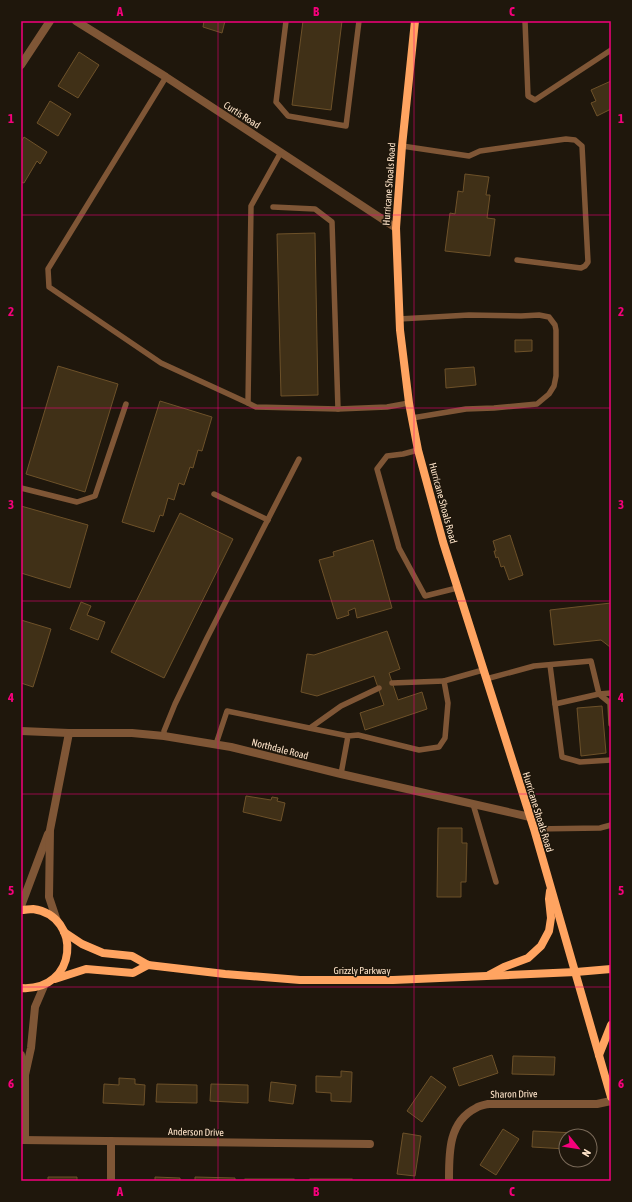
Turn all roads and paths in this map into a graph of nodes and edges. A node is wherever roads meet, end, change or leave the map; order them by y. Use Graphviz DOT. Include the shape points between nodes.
graph roads {
  1 [pos="50,21"];
  2 [pos="76,21"];
  3 [pos="286,21"];
  4 [pos="359,21"];
  5 [pos="415,21"];
  6 [pos="525,21"];
  7 [pos="611,50"];
  8 [pos="21,65"];
  9 [pos="166,77"];
  10 [pos="402,146"];
  11 [pos="280,152"];
  12 [pos="273,207"];
  13 [pos="396,228"];
  14 [pos="517,260"];
  15 [pos="400,320"];
  16 [pos="248,402"];
  17 [pos="409,403"];
  18 [pos="126,404"];
  19 [pos="338,409"];
  20 [pos="412,418"];
  21 [pos="418,450"];
  22 [pos="299,458"];
  23 [pos="21,488"];
  24 [pos="214,494"];
  25 [pos="268,520"];
  26 [pos="457,588"];
  27 [pos="550,665"];
  28 [pos="483,670"];
  29 [pos="486,679"];
  30 [pos="444,681"];
  31 [pos="392,683"];
  32 [pos="379,688"];
  33 [pos="611,693"];
  34 [pos="599,694"];
  35 [pos="555,704"];
  36 [pos="611,724"];
  37 [pos="310,728"];
  38 [pos="21,731"];
  39 [pos="69,733"];
  40 [pos="164,736"];
  41 [pos="348,736"];
  42 [pos="216,744"];
  43 [pos="611,760"];
  44 [pos="341,774"];
  45 [pos="473,804"];
  46 [pos="530,816"];
  47 [pos="611,825"];
  48 [pos="534,829"];
  49 [pos="50,830"];
  50 [pos="496,882"];
  51 [pos="551,888"];
  52 [pos="21,906"];
  53 [pos="21,910"];
  54 [pos="57,921"];
  55 [pos="64,932"];
  56 [pos="148,965"];
  57 [pos="611,969"];
  58 [pos="576,972"];
  59 [pos="486,977"];
  60 [pos="54,979"];
  61 [pos="44,986"];
  62 [pos="21,988"];
  63 [pos="611,1025"];
  64 [pos="21,1055"];
  65 [pos="599,1055"];
  66 [pos="25,1075"];
  67 [pos="611,1097"];
  68 [pos="611,1102"];
  69 [pos="23,1140"];
  70 [pos="111,1141"];
  71 [pos="370,1144"];
  72 [pos="111,1181"];
  73 [pos="449,1181"];
  1 -- 8 [label="street"];
  2 -- 9 [label="street, Curtis Road"];
  3 -- 4 [label="lane" via="276,102 288,116 346,126"];
  5 -- 10 [label="street, Hurricane Shoals Road"];
  6 -- 7 [label="lane" via="528,96 535,100"];
  9 -- 11 [label="street, Curtis Road"];
  9 -- 16 [label="lane" via="48,269 49,287 161,363"];
  10 -- 13 [label="street, Hurricane Shoals Road"];
  10 -- 14 [label="lane" via="469,156 480,151 566,139 575,140 582,146 588,262 581,268"];
  11 -- 13 [label="street, Curtis Road"];
  11 -- 16 [label="lane" via="250,206"];
  12 -- 19 [label="lane" via="315,208 332,222"];
  13 -- 15 [label="street, Hurricane Shoals Road"];
  15 -- 17 [label="street, Hurricane Shoals Road"];
  15 -- 20 [label="lane" via="469,315 539,315 549,317 556,330 554,386 537,404 466,409"];
  16 -- 19 [label="lane" via="256,407"];
  17 -- 19 [label="lane" via="388,407"];
  17 -- 20 [label="street, Hurricane Shoals Road"];
  18 -- 23 [label="lane" via="95,496 77,502"];
  20 -- 21 [label="street, Hurricane Shoals Road"];
  21 -- 26 [label="street, Hurricane Shoals Road"];
  21 -- 26 [label="lane" via="387,456 377,469 399,548 425,596"];
  22 -- 25 [label="lane"];
  24 -- 25 [label="lane"];
  25 -- 40 [label="lane" via="178,698"];
  26 -- 28 [label="street, Hurricane Shoals Road"];
  27 -- 29 [label="lane" via="534,666"];
  27 -- 34 [label="lane" via="591,661"];
  27 -- 35 [label="lane"];
  28 -- 29 [label="street, Hurricane Shoals Road"];
  28 -- 30 [label="lane"];
  29 -- 46 [label="street, Hurricane Shoals Road"];
  30 -- 31 [label="lane"];
  30 -- 41 [label="lane" via="448,703 445,738 439,747 419,750 358,735"];
  32 -- 37 [label="lane" via="341,706"];
  33 -- 34 [label="lane"];
  34 -- 35 [label="lane"];
  34 -- 36 [label="lane" via="610,703"];
  35 -- 43 [label="lane" via="562,757 580,762"];
  37 -- 41 [label="lane"];
  37 -- 42 [label="lane" via="227,711"];
  38 -- 39 [label="street, Northdale Road"];
  39 -- 40 [label="street, Northdale Road"];
  39 -- 49 [label="street"];
  40 -- 42 [label="street, Northdale Road"];
  41 -- 44 [label="lane"];
  42 -- 44 [label="street, Northdale Road"];
  44 -- 45 [label="street, Northdale Road"];
  45 -- 46 [label="street, Northdale Road"];
  45 -- 50 [label="lane"];
  46 -- 48 [label="street, Hurricane Shoals Road"];
  47 -- 48 [label="lane" via="600,828"];
  48 -- 51 [label="street, Hurricane Shoals Road"];
  49 -- 52 [label="street"];
  49 -- 54 [label="street" via="49,897"];
  51 -- 58 [label="street, Hurricane Shoals Road"];
  51 -- 59 [label="street" via="549,931 542,946 528,958"];
  53 -- 54 [label="street" via="33,909 46,913"];
  54 -- 55 [label="street"];
  55 -- 56 [label="street, Grizzly Parkway" via="82,944 103,953 132,956"];
  55 -- 60 [label="street" via="68,944 67,957 63,969"];
  56 -- 59 [label="street, Grizzly Parkway" via="300,980"];
  56 -- 60 [label="street, Grizzly Parkway" via="133,973 86,968"];
  57 -- 58 [label="street, Grizzly Parkway"];
  58 -- 59 [label="street, Grizzly Parkway"];
  58 -- 65 [label="street, Hurricane Shoals Road"];
  60 -- 61 [label="street"];
  61 -- 62 [label="street"];
  61 -- 66 [label="street" via="35,1007"];
  63 -- 65 [label="street"];
  64 -- 66 [label="street"];
  65 -- 67 [label="street, Hurricane Shoals Road"];
  66 -- 69 [label="street"];
  68 -- 73 [label="street, Sharon Drive" via="488,1104 476,1108 464,1116 455,1129 450,1144"];
  69 -- 70 [label="street, Anderson Drive"];
  70 -- 71 [label="street, Anderson Drive"];
  70 -- 72 [label="street"];
}
